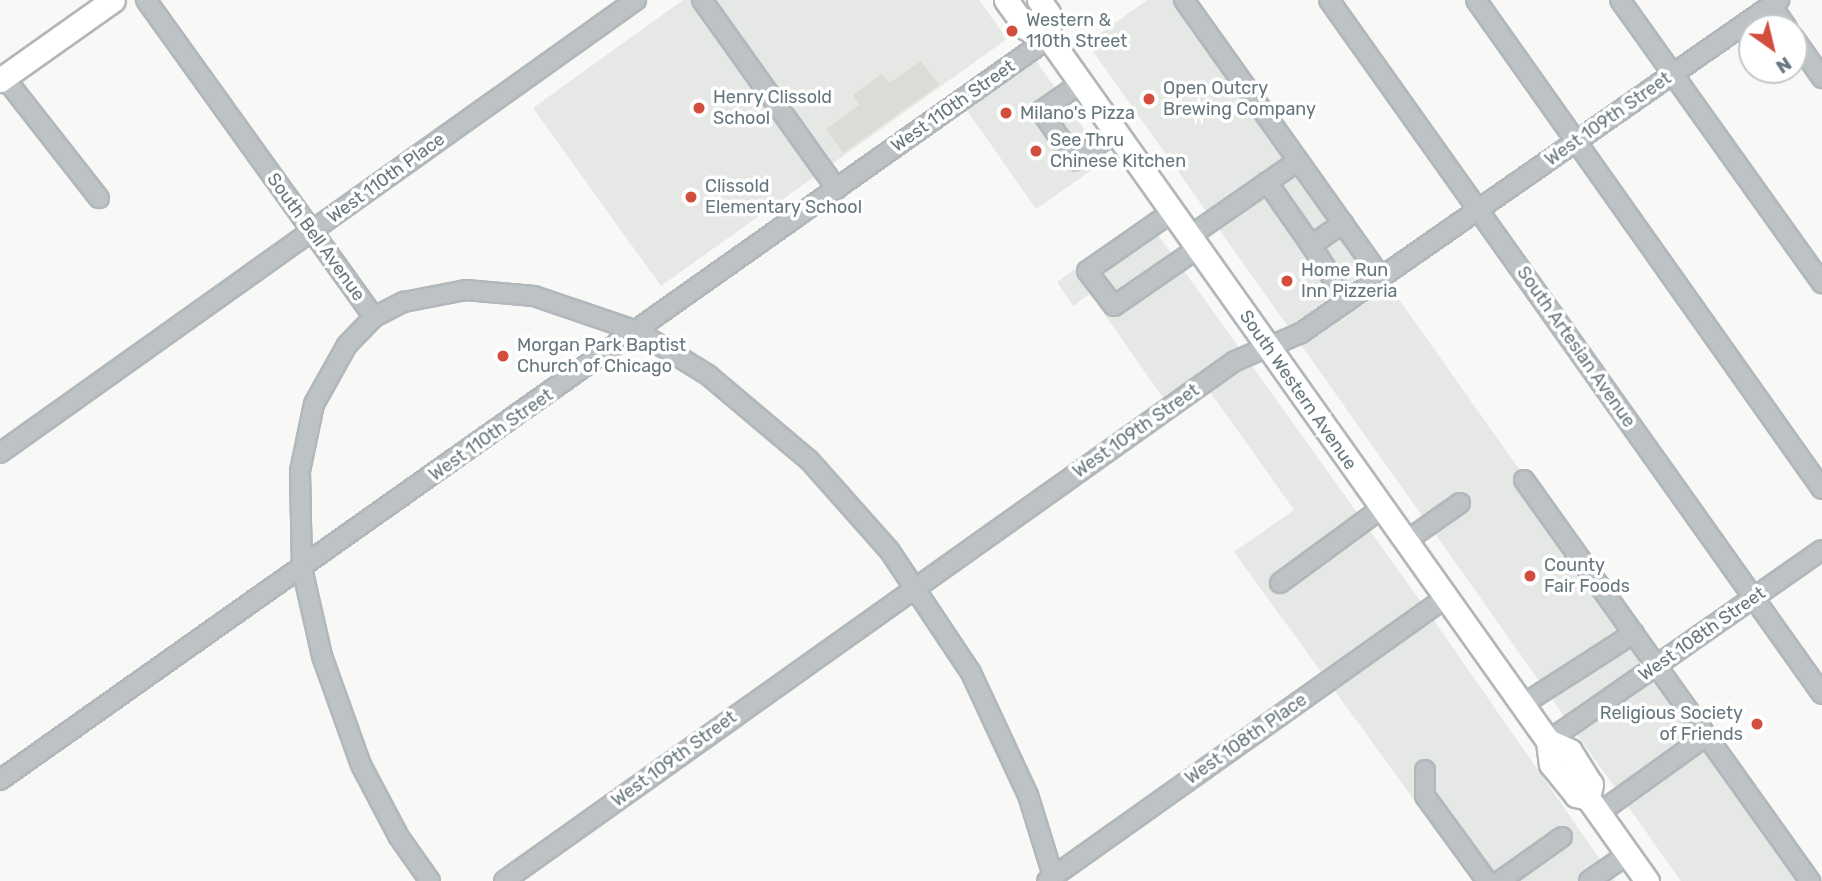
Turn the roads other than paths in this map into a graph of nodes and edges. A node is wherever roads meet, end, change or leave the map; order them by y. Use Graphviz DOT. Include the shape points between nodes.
graph roads {
  1 [pos="113,0"];
  2 [pos="146,0"];
  3 [pos="636,0"];
  4 [pos="702,0"];
  5 [pos="1006,0"];
  6 [pos="1039,0"];
  7 [pos="1184,0"];
  8 [pos="1329,0"];
  9 [pos="1476,0"];
  10 [pos="1620,0"];
  11 [pos="1775,3"];
  12 [pos="1049,38"];
  13 [pos="1808,58"];
  14 [pos="1673,74"];
  15 [pos="2,78"];
  16 [pos="1822,78"];
  17 [pos="1081,83"];
  18 [pos="1116,132"];
  19 [pos="1577,141"];
  20 [pos="1298,161"];
  21 [pos="1267,182"];
  22 [pos="837,189"];
  23 [pos="99,198"];
  24 [pos="1478,209"];
  25 [pos="1172,212"];
  26 [pos="1343,223"];
  27 [pos="311,232"];
  28 [pos="1194,242"];
  29 [pos="1311,245"];
  30 [pos="1381,277"];
  31 [pos="1822,283"];
  32 [pos="1347,301"];
  33 [pos="374,317"];
  34 [pos="637,331"];
  35 [pos="1268,347"];
  36 [pos="0,453"];
  37 [pos="1524,480"];
  38 [pos="1822,489"];
  39 [pos="1460,503"];
  40 [pos="1382,508"];
  41 [pos="1406,541"];
  42 [pos="1822,551"];
  43 [pos="302,568"];
  44 [pos="1280,583"];
  45 [pos="915,586"];
  46 [pos="1446,597"];
  47 [pos="1754,598"];
  48 [pos="1634,633"];
  49 [pos="1656,665"];
  50 [pos="1822,694"];
  51 [pos="1522,705"];
  52 [pos="1706,736"];
  53 [pos="1548,741"];
  54 [pos="1425,769"];
  55 [pos="0,780"];
  56 [pos="1593,806"];
  57 [pos="1562,837"];
  58 [pos="1628,854"];
  59 [pos="1050,879"];
  60 [pos="430,881"];
  61 [pos="504,881"];
  62 [pos="1487,881"];
  63 [pos="1500,881"];
  64 [pos="1590,881"];
  65 [pos="1647,881"];
  66 [pos="1810,881"];
  1 -- 15 [label="main road"];
  2 -- 27 [label="street, South Bell Avenue"];
  3 -- 27 [label="street, West 110th Place"];
  4 -- 22 [label="street"];
  5 -- 12 [label="main road, South Western Avenue" via="1026,28"];
  6 -- 12 [label="main road, South Western Avenue" via="1048,13"];
  7 -- 20 [label="street"];
  8 -- 24 [label="street, South Artesian Avenue"];
  9 -- 19 [label="street"];
  10 -- 14 [label="street"];
  11 -- 14 [label="street, West 109th Street"];
  12 -- 17 [label="main road, South Western Avenue"];
  12 -- 22 [label="street, West 110th Street"];
  13 -- 16 [label="street"];
  14 -- 19 [label="street, West 109th Street"];
  14 -- 31 [label="street"];
  15 -- 23 [label="street"];
  17 -- 18 [label="main road, South Western Avenue"];
  17 -- 18 [label="street" via="1041,111 1075,160"];
  18 -- 25 [label="main road, South Western Avenue"];
  19 -- 24 [label="street, West 109th Street"];
  19 -- 38 [label="street"];
  20 -- 21 [label="street"];
  20 -- 26 [label="street"];
  21 -- 28 [label="street"];
  21 -- 29 [label="street"];
  22 -- 34 [label="street, West 110th Street"];
  24 -- 30 [label="street, West 109th Street"];
  24 -- 47 [label="street, South Artesian Avenue"];
  25 -- 28 [label="main road, South Western Avenue"];
  25 -- 28 [label="street" via="1087,271 1114,306"];
  26 -- 29 [label="street"];
  26 -- 30 [label="street"];
  27 -- 33 [label="street, South Bell Avenue"];
  27 -- 36 [label="street, West 110th Place"];
  28 -- 35 [label="main road, South Western Avenue"];
  29 -- 32 [label="street"];
  30 -- 32 [label="street, West 109th Street"];
  32 -- 35 [label="street, West 109th Street" via="1301,333"];
  33 -- 34 [label="street" via="404,302 439,293 495,290 545,300"];
  33 -- 43 [label="street, South Bell Avenue" via="347,345 314,404 300,471"];
  34 -- 43 [label="street, West 110th Street"];
  34 -- 45 [label="street" via="708,375 809,460 858,512"];
  35 -- 40 [label="main road, South Western Avenue"];
  35 -- 45 [label="street, West 109th Street" via="1235,361"];
  37 -- 48 [label="street"];
  39 -- 41 [label="street"];
  40 -- 41 [label="main road, South Western Avenue"];
  40 -- 44 [label="street"];
  41 -- 46 [label="main road, South Western Avenue"];
  42 -- 47 [label="street, West 108th Street"];
  43 -- 55 [label="street, West 110th Street"];
  43 -- 60 [label="street, South Bell Avenue" via="322,656 361,765 399,836"];
  45 -- 59 [label="street" via="971,673 1004,738"];
  45 -- 61 [label="street, West 109th Street"];
  46 -- 51 [label="main road, South Western Avenue"];
  46 -- 59 [label="street, West 108th Place"];
  47 -- 49 [label="street, West 108th Street"];
  47 -- 50 [label="street, South Artesian Avenue"];
  48 -- 49 [label="street"];
  48 -- 51 [label="street"];
  49 -- 52 [label="street"];
  49 -- 53 [label="street, West 108th Street"];
  51 -- 53 [label="main road, South Western Avenue"];
  52 -- 56 [label="street"];
  52 -- 66 [label="street"];
  53 -- 56 [label="main road, South Western Avenue" via="1551,764 1576,795"];
  54 -- 62 [label="street" via="1424,796"];
  56 -- 58 [label="main road, South Western Avenue"];
  57 -- 63 [label="street"];
  58 -- 64 [label="street"];
  58 -- 65 [label="main road, South Western Avenue"];
}
